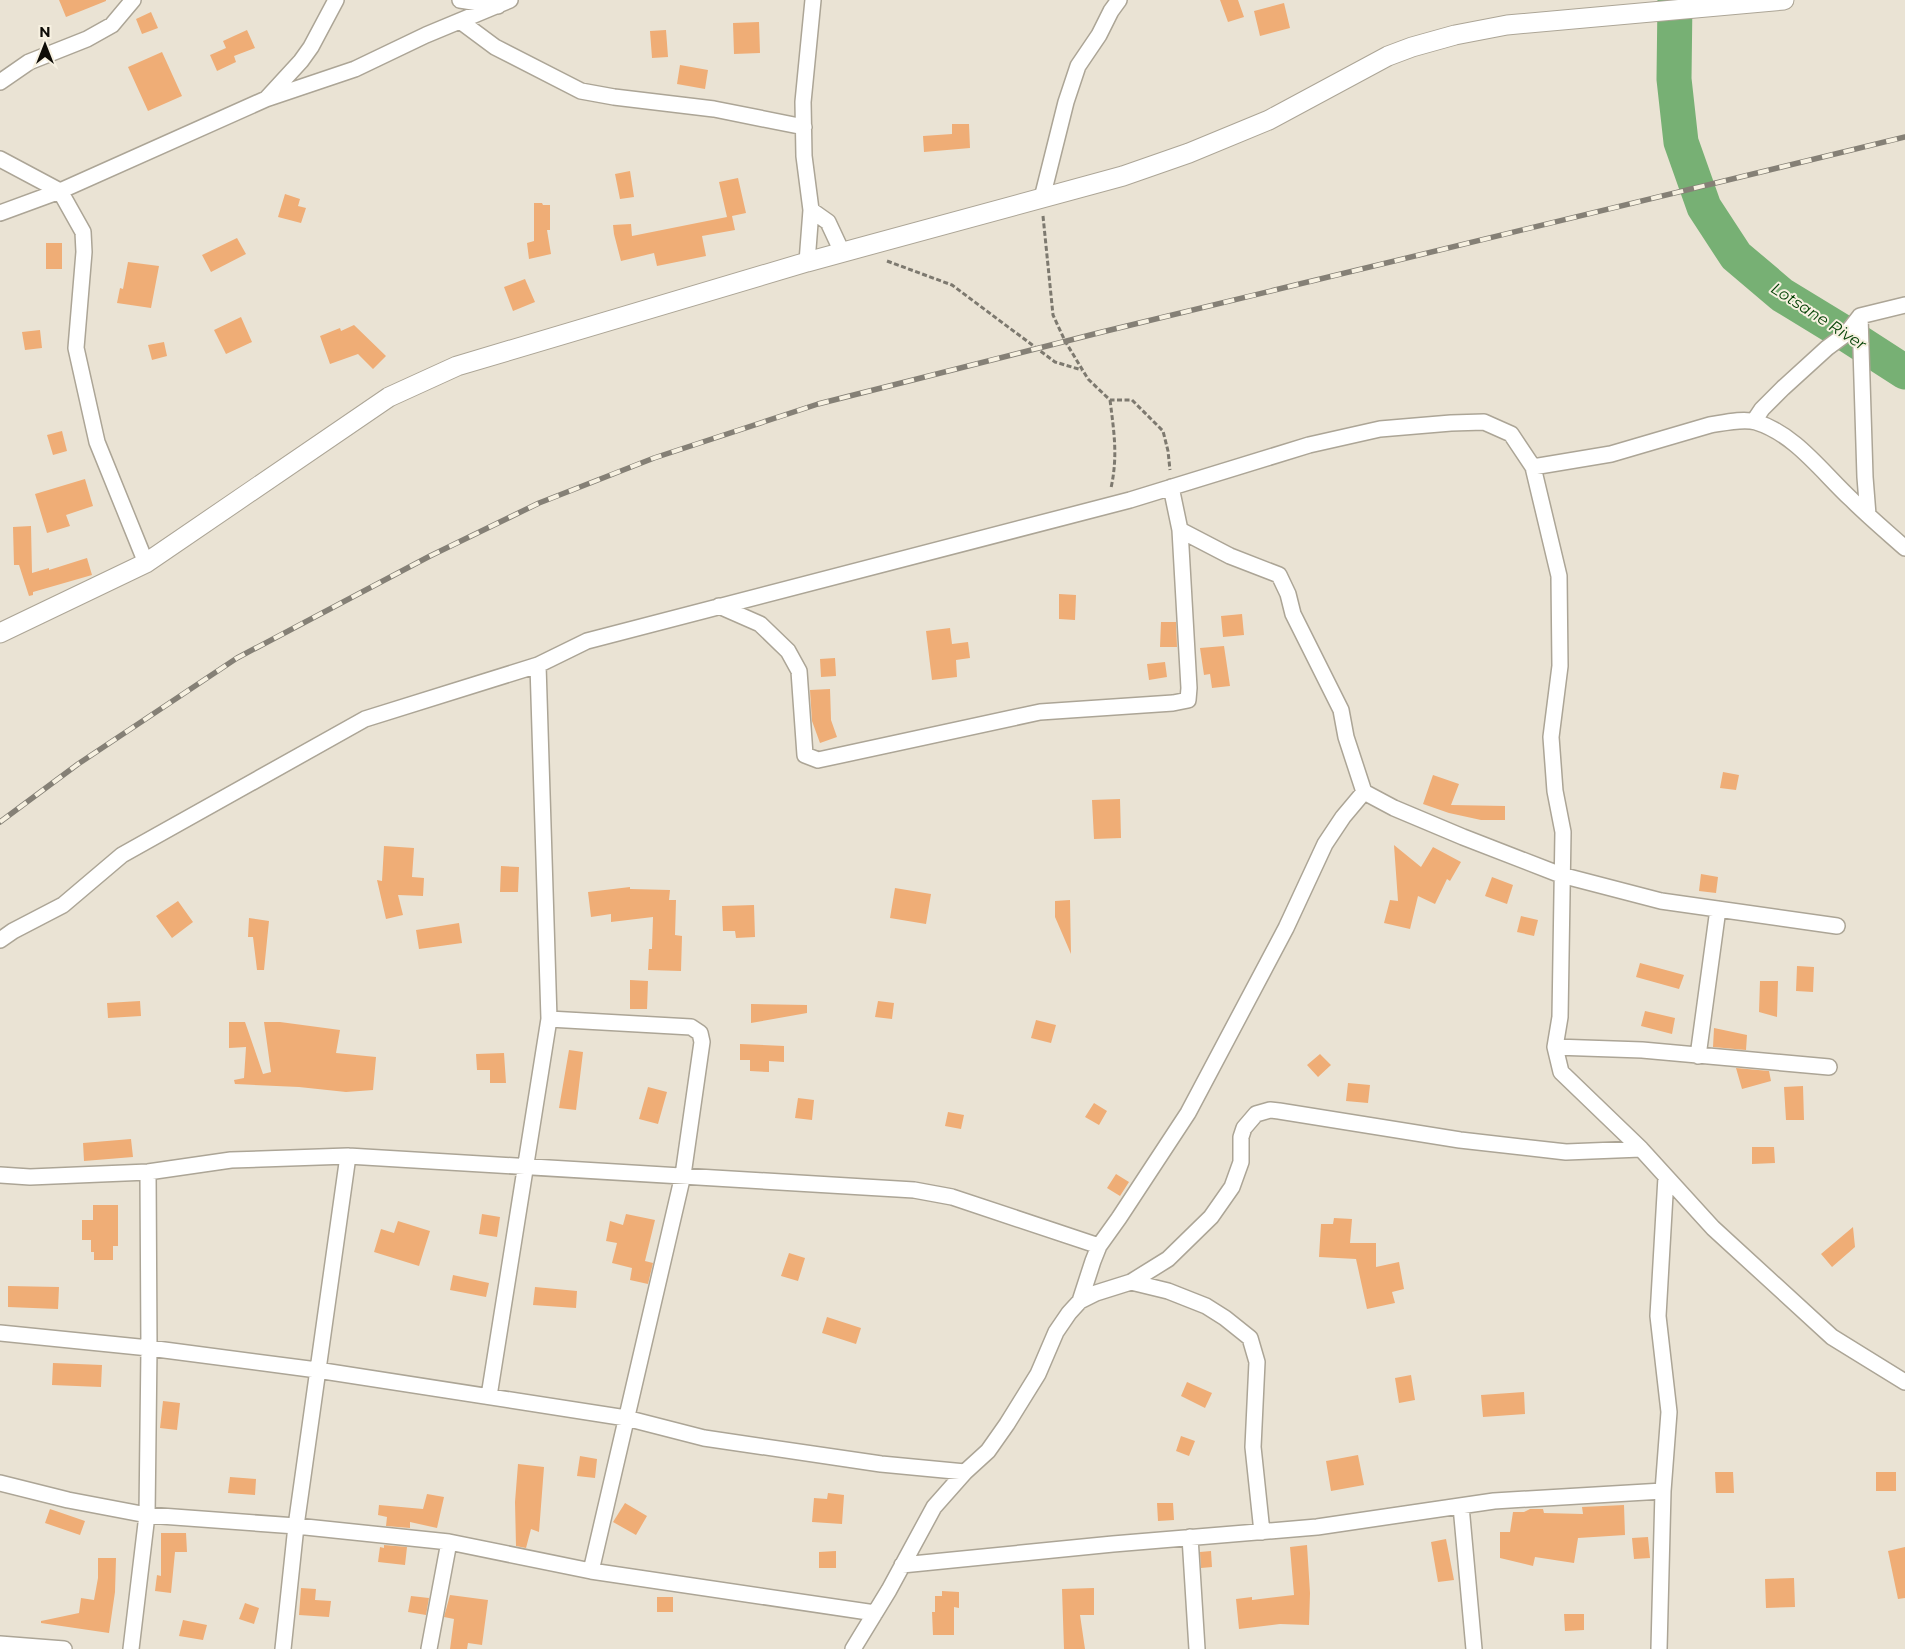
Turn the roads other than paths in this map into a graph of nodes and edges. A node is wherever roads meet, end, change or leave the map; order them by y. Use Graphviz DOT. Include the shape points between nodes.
graph roads {
  1 [pos="133,0"];
  2 [pos="336,0"];
  3 [pos="460,0"];
  4 [pos="813,0"];
  5 [pos="1119,0"];
  6 [pos="1784,0"];
  7 [pos="504,3"];
  8 [pos="460,21"];
  9 [pos="0,82"];
  10 [pos="266,99"];
  11 [pos="804,127"];
  12 [pos="0,159"];
  13 [pos="60,191"];
  14 [pos="1042,198"];
  15 [pos="812,210"];
  16 [pos="0,213"];
  17 [pos="842,252"];
  18 [pos="807,262"];
  19 [pos="1905,305"];
  20 [pos="1860,316"];
  21 [pos="1754,421"];
  22 [pos="1533,468"];
  23 [pos="1171,487"];
  24 [pos="1868,515"];
  25 [pos="1180,530"];
  26 [pos="1905,548"];
  27 [pos="146,563"];
  28 [pos="720,606"];
  29 [pos="0,633"];
  30 [pos="538,665"];
  31 [pos="1364,792"];
  32 [pos="1561,875"];
  33 [pos="1718,909"];
  34 [pos="1838,926"];
  35 [pos="0,940"];
  36 [pos="549,1019"];
  37 [pos="1555,1047"];
  38 [pos="1698,1056"];
  39 [pos="1829,1067"];
  40 [pos="1641,1149"];
  41 [pos="348,1156"];
  42 [pos="526,1168"];
  43 [pos="148,1172"];
  44 [pos="0,1175"];
  45 [pos="683,1175"];
  46 [pos="1666,1177"];
  47 [pos="1099,1246"];
  48 [pos="1131,1282"];
  49 [pos="1080,1301"];
  50 [pos="0,1333"];
  51 [pos="149,1348"];
  52 [pos="317,1370"];
  53 [pos="1905,1382"];
  54 [pos="489,1396"];
  55 [pos="626,1418"];
  56 [pos="965,1472"];
  57 [pos="0,1482"];
  58 [pos="1663,1491"];
  59 [pos="1461,1506"];
  60 [pos="147,1515"];
  61 [pos="296,1526"];
  62 [pos="1262,1532"];
  63 [pos="1190,1537"];
  64 [pos="449,1542"];
  65 [pos="902,1565"];
  66 [pos="591,1571"];
  67 [pos="875,1613"];
  68 [pos="0,1644"];
  69 [pos="64,1649"];
  70 [pos="131,1649"];
  71 [pos="283,1649"];
  72 [pos="429,1649"];
  73 [pos="853,1649"];
  74 [pos="1198,1649"];
  75 [pos="1474,1649"];
  76 [pos="1659,1649"];
  1 -- 9 [label="street" via="112,25 87,39 29,62"];
  2 -- 10 [label="street" via="301,61"];
  3 -- 7 [label="street"];
  4 -- 11 [label="street" via="803,102"];
  5 -- 14 [label="street" via="1078,66"];
  6 -- 14 [label="street" via="1507,25 1412,47 1388,56 1269,120 1189,153 1123,176"];
  7 -- 8 [label="street"];
  8 -- 10 [label="street" via="355,69"];
  8 -- 11 [label="street" via="495,46 581,91 714,109"];
  10 -- 13 [label="street"];
  11 -- 15 [label="street" via="804,156"];
  12 -- 13 [label="street"];
  13 -- 16 [label="street"];
  13 -- 27 [label="street" via="84,238 76,348 97,442"];
  14 -- 17 [label="street"];
  15 -- 17 [label="street" via="828,222"];
  15 -- 18 [label="street"];
  17 -- 18 [label="street"];
  18 -- 27 [label="street" via="440,373 389,397"];
  19 -- 20 [label="street"];
  20 -- 21 [label="street" via="1846,334 1783,388"];
  20 -- 24 [label="street"];
  21 -- 22 [label="street" via="1710,425 1611,454"];
  21 -- 24 [label="street" via="1774,429 1808,456"];
  22 -- 23 [label="street" via="1511,434 1484,422 1451,423 1380,429 1309,445"];
  22 -- 32 [label="street" via="1559,576 1560,666 1551,737 1555,791 1563,832"];
  23 -- 25 [label="street"];
  23 -- 28 [label="street"];
  24 -- 26 [label="street"];
  25 -- 28 [label="street" via="1189,688 1188,700 1173,703 1040,712 818,760 804,755 799,671 788,651 760,624"];
  25 -- 31 [label="street" via="1230,556 1279,575 1293,614 1341,710"];
  27 -- 29 [label="street"];
  28 -- 30 [label="street" via="587,641"];
  30 -- 35 [label="street" via="365,719 122,855 63,905"];
  30 -- 36 [label="street"];
  31 -- 32 [label="street" via="1394,808"];
  31 -- 47 [label="street" via="1325,844 1286,928 1188,1113"];
  32 -- 33 [label="street" via="1661,901"];
  32 -- 37 [label="street" via="1560,1017"];
  33 -- 34 [label="street"];
  33 -- 38 [label="street"];
  36 -- 42 [label="street"];
  36 -- 45 [label="street" via="691,1028 700,1033 702,1042"];
  37 -- 38 [label="street"];
  37 -- 40 [label="street" via="1561,1072"];
  38 -- 39 [label="street"];
  40 -- 46 [label="street"];
  40 -- 48 [label="street" via="1566,1152 1460,1140 1270,1110 1256,1114 1244,1128 1241,1162 1232,1187 1211,1217 1168,1259"];
  41 -- 42 [label="street"];
  41 -- 43 [label="street" via="231,1160"];
  41 -- 52 [label="street"];
  42 -- 45 [label="street"];
  42 -- 54 [label="street"];
  43 -- 44 [label="street" via="30,1177"];
  43 -- 51 [label="street"];
  45 -- 47 [label="street" via="914,1190 952,1197"];
  45 -- 55 [label="street"];
  46 -- 53 [label="street" via="1714,1228 1832,1337"];
  46 -- 58 [label="street" via="1658,1316 1668,1412"];
  47 -- 49 [label="street"];
  48 -- 49 [label="street"];
  48 -- 62 [label="street" via="1168,1291 1206,1306 1250,1338 1257,1362 1252,1447"];
  49 -- 56 [label="street" via="1056,1332 1038,1374 1007,1424 988,1451"];
  50 -- 51 [label="street"];
  51 -- 52 [label="street"];
  51 -- 60 [label="street"];
  52 -- 54 [label="street"];
  52 -- 61 [label="street"];
  54 -- 55 [label="street"];
  55 -- 56 [label="street" via="714,1440 880,1464"];
  55 -- 66 [label="street"];
  56 -- 65 [label="street" via="934,1507"];
  57 -- 60 [label="street" via="68,1500"];
  58 -- 59 [label="street" via="1494,1501"];
  58 -- 76 [label="street"];
  59 -- 62 [label="street"];
  59 -- 75 [label="street"];
  60 -- 61 [label="street"];
  60 -- 70 [label="street"];
  61 -- 64 [label="street"];
  61 -- 71 [label="street"];
  62 -- 63 [label="street"];
  63 -- 65 [label="street"];
  63 -- 74 [label="street"];
  64 -- 66 [label="street"];
  64 -- 72 [label="street"];
  65 -- 67 [label="street"];
  66 -- 67 [label="street"];
  67 -- 73 [label="street"];
  68 -- 69 [label="street"];
}
